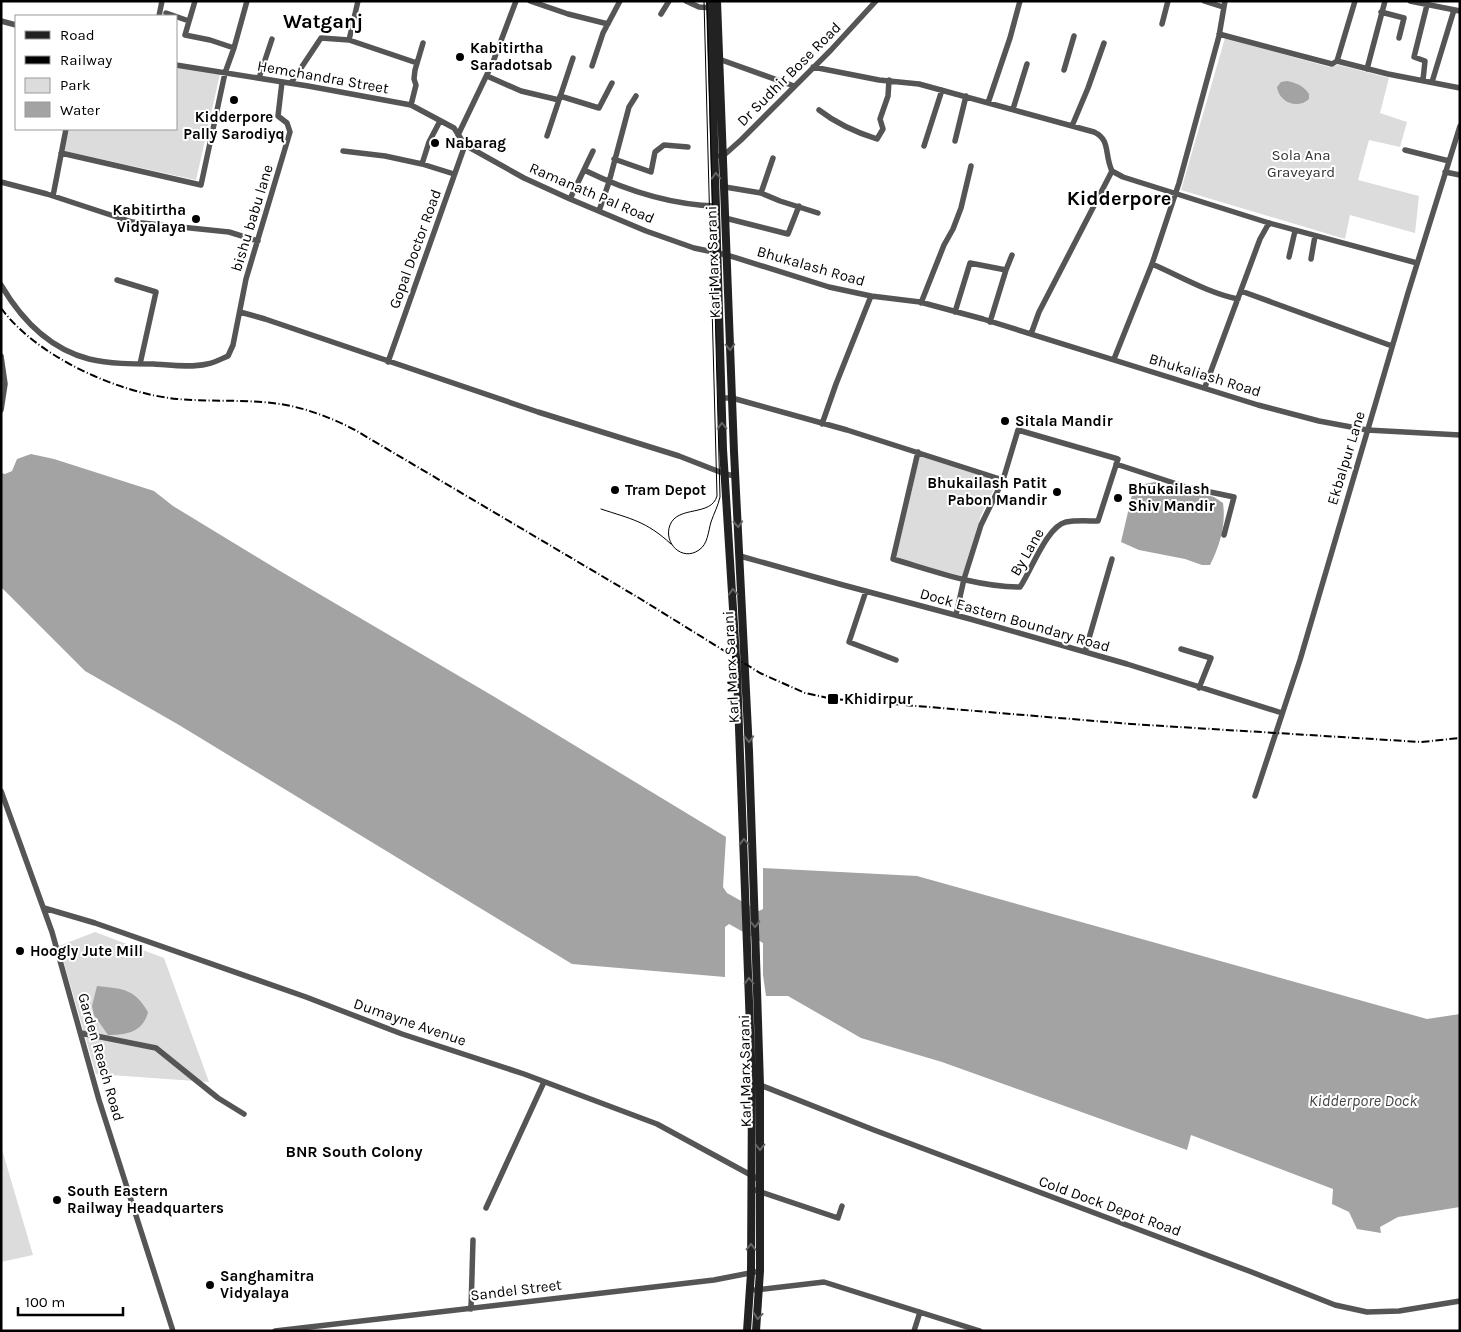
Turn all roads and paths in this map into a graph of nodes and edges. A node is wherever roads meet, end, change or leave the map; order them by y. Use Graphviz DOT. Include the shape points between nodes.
graph roads {
  1 [pos="162,1"];
  2 [pos="195,1"];
  3 [pos="246,1"];
  4 [pos="358,1"];
  5 [pos="516,1"];
  6 [pos="530,1"];
  7 [pos="620,1"];
  8 [pos="669,1"];
  9 [pos="686,1"];
  10 [pos="876,1"];
  11 [pos="1020,1"];
  12 [pos="1168,1"];
  13 [pos="1204,1"];
  14 [pos="1355,1"];
  15 [pos="1385,1"];
  16 [pos="1410,1"];
  17 [pos="1425,3"];
  18 [pos="1224,4"];
  19 [pos="714,5"];
  20 [pos="1457,11"];
  21 [pos="166,12"];
  22 [pos="1381,12"];
  23 [pos="661,14"];
  24 [pos="158,15"];
  25 [pos="175,15"];
  26 [pos="178,16"];
  27 [pos="189,20"];
  28 [pos="1,21"];
  29 [pos="608,24"];
  30 [pos="1162,24"];
  31 [pos="15,25"];
  32 [pos="1219,34"];
  33 [pos="1074,36"];
  34 [pos="1398,38"];
  35 [pos="272,39"];
  36 [pos="349,40"];
  37 [pos="422,43"];
  38 [pos="1104,43"];
  39 [pos="234,48"];
  40 [pos="573,58"];
  41 [pos="715,58"];
  42 [pos="1337,61"];
  43 [pos="417,63"];
  44 [pos="1027,64"];
  45 [pos="178,65"];
  46 [pos="592,66"];
  47 [pos="813,68"];
  48 [pos="1366,69"];
  49 [pos="1064,70"];
  50 [pos="225,73"];
  51 [pos="487,76"];
  52 [pos="259,78"];
  53 [pos="889,80"];
  54 [pos="1423,80"];
  55 [pos="282,82"];
  56 [pos="1432,82"];
  57 [pos="291,83"];
  58 [pos="612,83"];
  59 [pos="794,86"];
  60 [pos="1460,88"];
  61 [pos="942,90"];
  62 [pos="636,96"];
  63 [pos="966,96"];
  64 [pos="559,98"];
  65 [pos="988,103"];
  66 [pos="411,105"];
  67 [pos="819,110"];
  68 [pos="1013,110"];
  69 [pos="440,121"];
  70 [pos="1072,126"];
  71 [pos="1460,126"];
  72 [pos="66,130"];
  73 [pos="458,134"];
  74 [pos="547,136"];
  75 [pos="955,141"];
  76 [pos="465,145"];
  77 [pos="924,146"];
  78 [pos="688,147"];
  79 [pos="1405,150"];
  80 [pos="343,151"];
  81 [pos="592,151"];
  82 [pos="61,153"];
  83 [pos="719,156"];
  84 [pos="773,158"];
  85 [pos="614,160"];
  86 [pos="1449,161"];
  87 [pos="422,164"];
  88 [pos="971,166"];
  89 [pos="584,170"];
  90 [pos="1112,171"];
  91 [pos="1445,172"];
  92 [pos="454,174"];
  93 [pos="1460,175"];
  94 [pos="1,182"];
  95 [pos="609,182"];
  96 [pos="725,187"];
  97 [pos="761,193"];
  98 [pos="1176,193"];
  99 [pos="53,196"];
  100 [pos="570,198"];
  101 [pos="717,206"];
  102 [pos="799,206"];
  103 [pos="599,211"];
  104 [pos="818,213"];
  105 [pos="725,218"];
  106 [pos="1270,223"];
  107 [pos="1295,231"];
  108 [pos="1315,236"];
  109 [pos="258,241"];
  110 [pos="718,254"];
  111 [pos="727,255"];
  112 [pos="1012,255"];
  113 [pos="1289,257"];
  114 [pos="1311,259"];
  115 [pos="1417,263"];
  116 [pos="1152,264"];
  117 [pos="1006,270"];
  118 [pos="117,280"];
  119 [pos="1,285"];
  120 [pos="1240,291"];
  121 [pos="871,296"];
  122 [pos="1238,299"];
  123 [pos="921,303"];
  124 [pos="951,311"];
  125 [pos="240,312"];
  126 [pos="990,322"];
  127 [pos="1031,334"];
  128 [pos="1392,346"];
  129 [pos="1,356"];
  130 [pos="1114,359"];
  131 [pos="388,362"];
  132 [pos="140,364"];
  133 [pos="1204,387"];
  134 [pos="722,398"];
  135 [pos="732,398"];
  136 [pos="1,410"];
  137 [pos="822,424"];
  138 [pos="1367,430"];
  139 [pos="1460,435"];
  140 [pos="918,452"];
  141 [pos="1116,464"];
  142 [pos="723,474"];
  143 [pos="735,476"];
  144 [pos="1003,480"];
  145 [pos="1224,535"];
  146 [pos="740,556"];
  147 [pos="1112,559"];
  148 [pos="964,579"];
  149 [pos="866,591"];
  150 [pos="956,615"];
  151 [pos="1181,649"];
  152 [pos="1085,652"];
  153 [pos="896,660"];
  154 [pos="1200,688"];
  155 [pos="1282,713"];
  156 [pos="1,791"];
  157 [pos="1255,796"];
  158 [pos="749,890"];
  159 [pos="44,908"];
  160 [pos="752,958"];
  161 [pos="81,1033"];
  162 [pos="544,1082"];
  163 [pos="760,1084"];
  164 [pos="244,1114"];
  165 [pos="756,1178"];
  166 [pos="756,1190"];
  167 [pos="842,1206"];
  168 [pos="486,1208"];
  169 [pos="473,1240"];
  170 [pos="760,1271"];
  171 [pos="751,1273"];
  172 [pos="760,1289"];
  173 [pos="750,1290"];
  174 [pos="1460,1302"];
  175 [pos="470,1309"];
  176 [pos="920,1312"];
  177 [pos="173,1331"];
  178 [pos="275,1331"];
  179 [pos="747,1331"];
  180 [pos="756,1331"];
  181 [pos="914,1331"];
  182 [pos="980,1331"];
  1 -- 24 [label="street"];
  2 -- 27 [label="street"];
  3 -- 39 [label="street"];
  4 -- 36 [label="street"];
  5 -- 51 [label="street"];
  6 -- 29 [label="street"];
  7 -- 29 [label="street"];
  8 -- 23 [label="street"];
  9 -- 19 [label="street" via="698,7"];
  10 -- 47 [label="street, Dr Sudhir Bose Road"];
  11 -- 65 [label="street"];
  12 -- 30 [label="street"];
  13 -- 18 [label="street"];
  14 -- 42 [label="street"];
  15 -- 22 [label="street"];
  16 -- 17 [label="street"];
  17 -- 20 [label="street"];
  17 -- 54 [label="street" via="1414,57 1426,61"];
  18 -- 32 [label="street"];
  19 -- 41 [label="main road, Karl Marx Sarani"];
  20 -- 56 [label="street"];
  21 -- 25 [label="street"];
  22 -- 34 [label="street" via="1404,18"];
  22 -- 48 [label="street"];
  26 -- 27 [label="street"];
  27 -- 39 [label="street" via="185,35"];
  28 -- 31 [label="street"];
  29 -- 46 [label="street"];
  32 -- 42 [label="street" via="1332,64"];
  32 -- 98 [label="street"];
  33 -- 49 [label="street"];
  35 -- 52 [label="street"];
  36 -- 43 [label="street"];
  36 -- 57 [label="street" via="321,38"];
  37 -- 43 [label="street"];
  38 -- 70 [label="street"];
  39 -- 50 [label="street"];
  40 -- 64 [label="street"];
  41 -- 59 [label="street"];
  41 -- 83 [label="main road, Karl Marx Sarani"];
  42 -- 48 [label="street"];
  43 -- 66 [label="street"];
  44 -- 68 [label="street"];
  45 -- 50 [label="street, Hemchandra Street"];
  47 -- 53 [label="street"];
  47 -- 59 [label="street, Dr Sudhir Bose Road"];
  48 -- 54 [label="street"];
  50 -- 52 [label="street, Hemchandra Street"];
  50 -- 82 [label="street" via="201,185"];
  51 -- 64 [label="street" via="521,91"];
  51 -- 73 [label="street"];
  52 -- 55 [label="street, Hemchandra Street"];
  53 -- 61 [label="street"];
  53 -- 67 [label="street" via="888,96 880,118 883,130 877,139 862,136"];
  54 -- 56 [label="street"];
  55 -- 57 [label="street, Hemchandra Street"];
  55 -- 109 [label="street, bishu babu lane" via="278,116 287,122 290,132"];
  56 -- 60 [label="street"];
  57 -- 66 [label="street, Hemchandra Street"];
  58 -- 64 [label="street" via="599,108"];
  59 -- 83 [label="street, Dr Sudhir Bose Road" via="741,140"];
  61 -- 63 [label="street"];
  61 -- 77 [label="street"];
  62 -- 85 [label="street" via="629,107"];
  63 -- 65 [label="street"];
  63 -- 75 [label="street"];
  64 -- 74 [label="street"];
  65 -- 68 [label="street"];
  66 -- 69 [label="street, Hemchandra Street"];
  68 -- 70 [label="street"];
  69 -- 73 [label="street, Hemchandra Street" via="454,128"];
  69 -- 87 [label="street" via="428,142"];
  70 -- 90 [label="street" via="1103,136"];
  71 -- 86 [label="street, Ekbalpur Lane"];
  72 -- 82 [label="street"];
  73 -- 76 [label="street, Ramanath Pal Road"];
  76 -- 92 [label="street, Gopal Doctor Road"];
  76 -- 100 [label="street, Ramanath Pal Road" via="524,178"];
  78 -- 85 [label="street" via="664,145 655,152 651,172"];
  79 -- 86 [label="street"];
  80 -- 87 [label="street"];
  81 -- 89 [label="street"];
  82 -- 99 [label="street"];
  83 -- 96 [label="main road, Karl Marx Sarani"];
  101 -- 83 [label="main road, one-way"];
  84 -- 97 [label="street"];
  85 -- 95 [label="street"];
  86 -- 91 [label="street, Ekbalpur Lane"];
  87 -- 92 [label="street"];
  88 -- 123 [label="street" via="961,208"];
  89 -- 95 [label="street"];
  89 -- 100 [label="street"];
  90 -- 98 [label="street"];
  90 -- 127 [label="street"];
  91 -- 93 [label="street"];
  91 -- 115 [label="street, Ekbalpur Lane"];
  92 -- 131 [label="street, Gopal Doctor Road"];
  94 -- 99 [label="street"];
  95 -- 101 [label="street" via="641,194"];
  95 -- 103 [label="street"];
  96 -- 97 [label="street"];
  96 -- 105 [label="main road, Karl Marx Sarani"];
  97 -- 102 [label="street"];
  98 -- 106 [label="street"];
  98 -- 116 [label="street"];
  99 -- 109 [label="street" via="132,222 229,232"];
  100 -- 103 [label="street, Ramanath Pal Road"];
  101 -- 110 [label="main road"];
  102 -- 104 [label="street"];
  102 -- 105 [label="street" via="788,234"];
  103 -- 110 [label="street, Ramanath Pal Road" via="646,231"];
  105 -- 111 [label="main road, Karl Marx Sarani"];
  106 -- 107 [label="street"];
  106 -- 120 [label="street" via="1260,239"];
  107 -- 108 [label="street"];
  107 -- 113 [label="street"];
  108 -- 114 [label="street"];
  108 -- 115 [label="street"];
  109 -- 125 [label="street, bishu babu lane"];
  110 -- 111 [label="street, Ramanath Pal Road"];
  110 -- 134 [label="main road"];
  111 -- 121 [label="street, Bhukalash Road" via="829,287"];
  111 -- 135 [label="main road, Karl Marx Sarani, one-way"];
  112 -- 117 [label="street"];
  115 -- 128 [label="street, Ekbalpur Lane"];
  116 -- 122 [label="street" via="1219,295"];
  116 -- 130 [label="street"];
  117 -- 124 [label="street" via="970,263"];
  117 -- 126 [label="street"];
  118 -- 132 [label="street" via="156,292"];
  119 -- 132 [label="street" via="21,314 62,349 89,359"];
  120 -- 122 [label="street"];
  120 -- 128 [label="street"];
  121 -- 123 [label="street, Bhukalash Road"];
  121 -- 137 [label="street"];
  122 -- 133 [label="street"];
  123 -- 124 [label="street, Bhukalash Road"];
  124 -- 126 [label="street, Bhukaliash Road"];
  125 -- 131 [label="street"];
  125 -- 132 [label="street, bishu babu lane" via="234,345 228,356 207,364"];
  126 -- 127 [label="street, Bhukaliash Road"];
  127 -- 130 [label="street, Bhukaliash Road"];
  128 -- 138 [label="street, Ekbalpur Lane"];
  129 -- 136 [label="street" via="5,384"];
  130 -- 133 [label="street, Bhukaliash Road"];
  131 -- 142 [label="street" via="679,456"];
  133 -- 138 [label="street, Bhukaliash Road" via="1311,419"];
  134 -- 135 [label="street"];
  142 -- 134 [label="main road, one-way"];
  135 -- 137 [label="street"];
  135 -- 143 [label="main road, Karl Marx Sarani"];
  137 -- 140 [label="street"];
  138 -- 139 [label="street, Bhukaliash Road"];
  138 -- 155 [label="street, Ekbalpur Lane"];
  140 -- 144 [label="street"];
  140 -- 148 [label="street" via="893,560"];
  141 -- 144 [label="street" via="1118,459 1018,430"];
  141 -- 145 [label="street" via="1186,487 1234,497"];
  141 -- 148 [label="street, By Lane" via="1098,521 1065,522 1053,530 1020,587"];
  142 -- 143 [label="street"];
  158 -- 142 [label="main road, one-way" via="738,673"];
  143 -- 146 [label="main road, Karl Marx Sarani, one-way"];
  144 -- 148 [label="street" via="981,524"];
  146 -- 149 [label="street, Dock Eastern Boundary Road"];
  146 -- 158 [label="main road, Karl Marx Sarani, one-way" via="749,751"];
  147 -- 152 [label="street"];
  148 -- 150 [label="street"];
  149 -- 150 [label="street, Dock Eastern Boundary Road"];
  149 -- 153 [label="street" via="850,642"];
  150 -- 152 [label="street, Dock Eastern Boundary Road"];
  151 -- 154 [label="street" via="1211,658"];
  152 -- 154 [label="street, Dock Eastern Boundary Road"];
  154 -- 155 [label="street, Dock Eastern Boundary Road"];
  155 -- 157 [label="street, Ekbalpur Lane"];
  156 -- 159 [label="street, Garden Reach Road"];
  158 -- 160 [label="main road, Karl Marx Sarani"];
  159 -- 161 [label="street, Garden Reach Road"];
  159 -- 162 [label="street, Dumayne Avenue" via="95,923"];
  160 -- 163 [label="main road, Karl Marx Sarani"];
  165 -- 160 [label="main road, one-way"];
  161 -- 164 [label="street" via="156,1048 218,1098"];
  161 -- 177 [label="street, Garden Reach Road" via="99,1100"];
  162 -- 165 [label="street, Dumayne Avenue" via="657,1124"];
  162 -- 168 [label="street"];
  163 -- 165 [label="main road, Karl Marx Sarani, one-way"];
  163 -- 174 [label="street, Cold Dock Depot Road" via="909,1144 1335,1305 1367,1312"];
  165 -- 166 [label="main road, Karl Marx Sarani"];
  166 -- 167 [label="street" via="838,1218"];
  166 -- 170 [label="main road, Karl Marx Sarani"];
  171 -- 166 [label="main road, one-way"];
  169 -- 175 [label="street"];
  170 -- 171 [label="street, Sandel Street"];
  170 -- 172 [label="main road, Karl Marx Sarani"];
  171 -- 173 [label="main road"];
  171 -- 175 [label="street, Sandel Street"];
  172 -- 173 [label="street"];
  172 -- 176 [label="street" via="824,1282"];
  172 -- 180 [label="main road, Karl Marx Sarani, one-way"];
  173 -- 179 [label="main road"];
  175 -- 178 [label="street, Sandel Street"];
  176 -- 181 [label="street"];
  176 -- 182 [label="street"];
}
